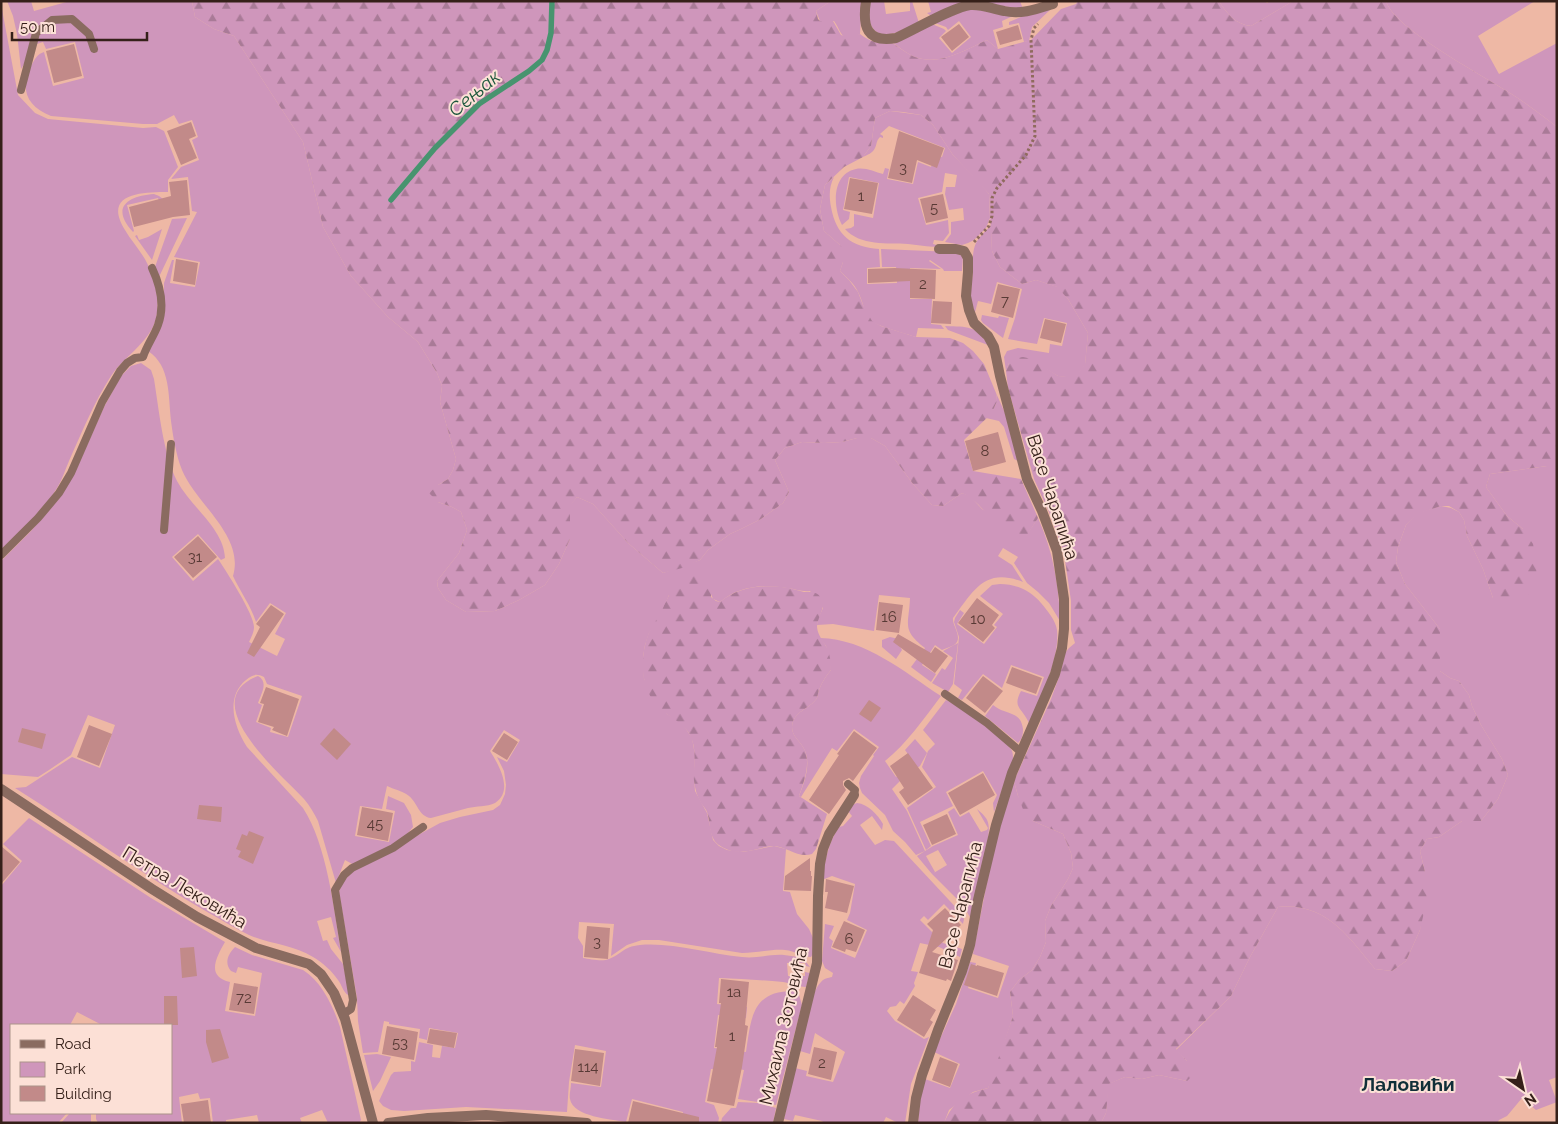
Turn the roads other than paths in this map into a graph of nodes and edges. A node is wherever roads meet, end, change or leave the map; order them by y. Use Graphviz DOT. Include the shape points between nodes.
graph roads {
  1 [pos="866,1"];
  2 [pos="1053,4"];
  3 [pos="94,49"];
  4 [pos="20,90"];
  5 [pos="940,249"];
  6 [pos="152,268"];
  7 [pos="171,444"];
  8 [pos="164,530"];
  9 [pos="1,555"];
  10 [pos="946,694"];
  11 [pos="1021,752"];
  12 [pos="848,784"];
  13 [pos="1,789"];
  14 [pos="854,795"];
  15 [pos="423,828"];
  16 [pos="343,1014"];
  17 [pos="467,1119"];
  18 [pos="372,1123"];
  19 [pos="388,1123"];
  20 [pos="586,1123"];
  21 [pos="778,1123"];
  22 [pos="913,1123"];
  1 -- 2 [label="street" via="864,15 868,29 876,38 886,40 968,6 980,5 1016,13"];
  3 -- 4 [label="lane" via="89,34 72,20 52,20 36,33"];
  5 -- 11 [label="street, Васе Чарапића" via="956,248 968,258 966,296 969,310 974,323 994,347 1027,479 1056,551 1064,599 1062,648 1055,674"];
  6 -- 9 [label="lane" via="159,284 161,308 158,325 144,357 135,358 120,370 59,492"];
  7 -- 8 [label="lane"];
  10 -- 11 [label="lane" via="988,723"];
  11 -- 22 [label="street, Васе Чарапића" via="996,825 970,945 922,1074"];
  12 -- 14 [label="lane"];
  13 -- 16 [label="street, Петра Лековића" via="197,916 256,948 309,964 321,974 334,993"];
  14 -- 21 [label="street, Михаила Зотовића" via="823,849 818,896 817,963"];
  15 -- 16 [label="lane" via="352,868 335,890 353,1000 351,1008"];
  16 -- 18 [label="street, Петра Лековића"];
  17 -- 19 [label="street" via="428,1118"];
  17 -- 20 [label="street" via="486,1114"];
}
